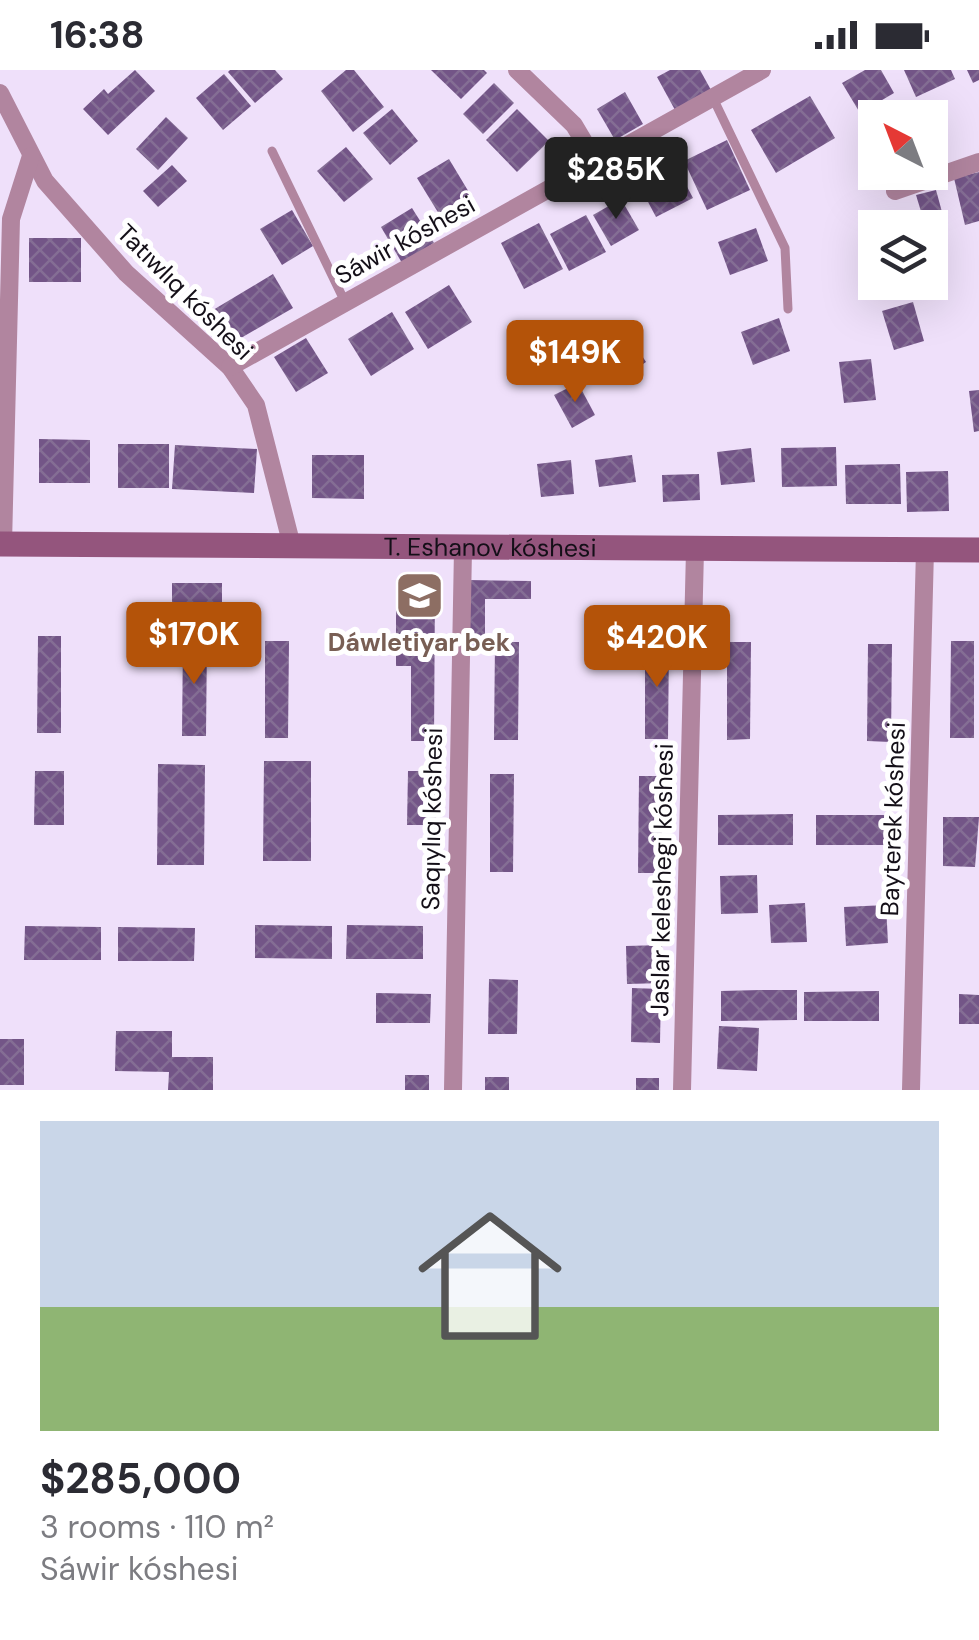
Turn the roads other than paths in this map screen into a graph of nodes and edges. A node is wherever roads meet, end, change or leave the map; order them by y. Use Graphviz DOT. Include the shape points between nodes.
graph roads {
  1 [pos="517,70"];
  2 [pos="762,70"];
  3 [pos="0,93"];
  4 [pos="713,97"];
  5 [pos="272,151"];
  6 [pos="30,156"];
  7 [pos="596,162"];
  8 [pos="979,162"];
  9 [pos="895,191"];
  10 [pos="345,302"];
  11 [pos="788,308"];
  12 [pos="230,367"];
  13 [pos="1,544"];
  14 [pos="292,546"];
  15 [pos="463,549"];
  16 [pos="696,550"];
  17 [pos="925,550"];
  18 [pos="979,550"];
  19 [pos="453,1090"];
  20 [pos="682,1090"];
  21 [pos="911,1090"];
  1 -- 7 [label="street" via="574,125"];
  2 -- 4 [label="street, Sáwir kóshesi"];
  3 -- 6 [label="street, Tatıwlıq kóshesi"];
  4 -- 7 [label="street, Sáwir kóshesi"];
  4 -- 11 [label="lane" via="785,248"];
  5 -- 10 [label="lane"];
  6 -- 12 [label="street, Tatıwlıq kóshesi" via="126,273"];
  6 -- 13 [label="street" via="12,218"];
  7 -- 10 [label="street, Sáwir kóshesi"];
  8 -- 9 [label="street"];
  10 -- 12 [label="street, Sáwir kóshesi"];
  12 -- 14 [label="street, Tatıwlıq kóshesi" via="256,405"];
  13 -- 14 [label="main road, T. Eshanov kóshesi"];
  14 -- 15 [label="main road, T. Eshanov kóshesi"];
  15 -- 16 [label="main road, T. Eshanov kóshesi"];
  15 -- 19 [label="street, Saqıylıq kóshesi"];
  16 -- 17 [label="main road, T. Eshanov kóshesi"];
  16 -- 20 [label="street, Jaslar keleshegi kóshesi"];
  17 -- 18 [label="main road, T. Eshanov kóshesi"];
  17 -- 21 [label="street, Bayterek kóshesi"];
}
